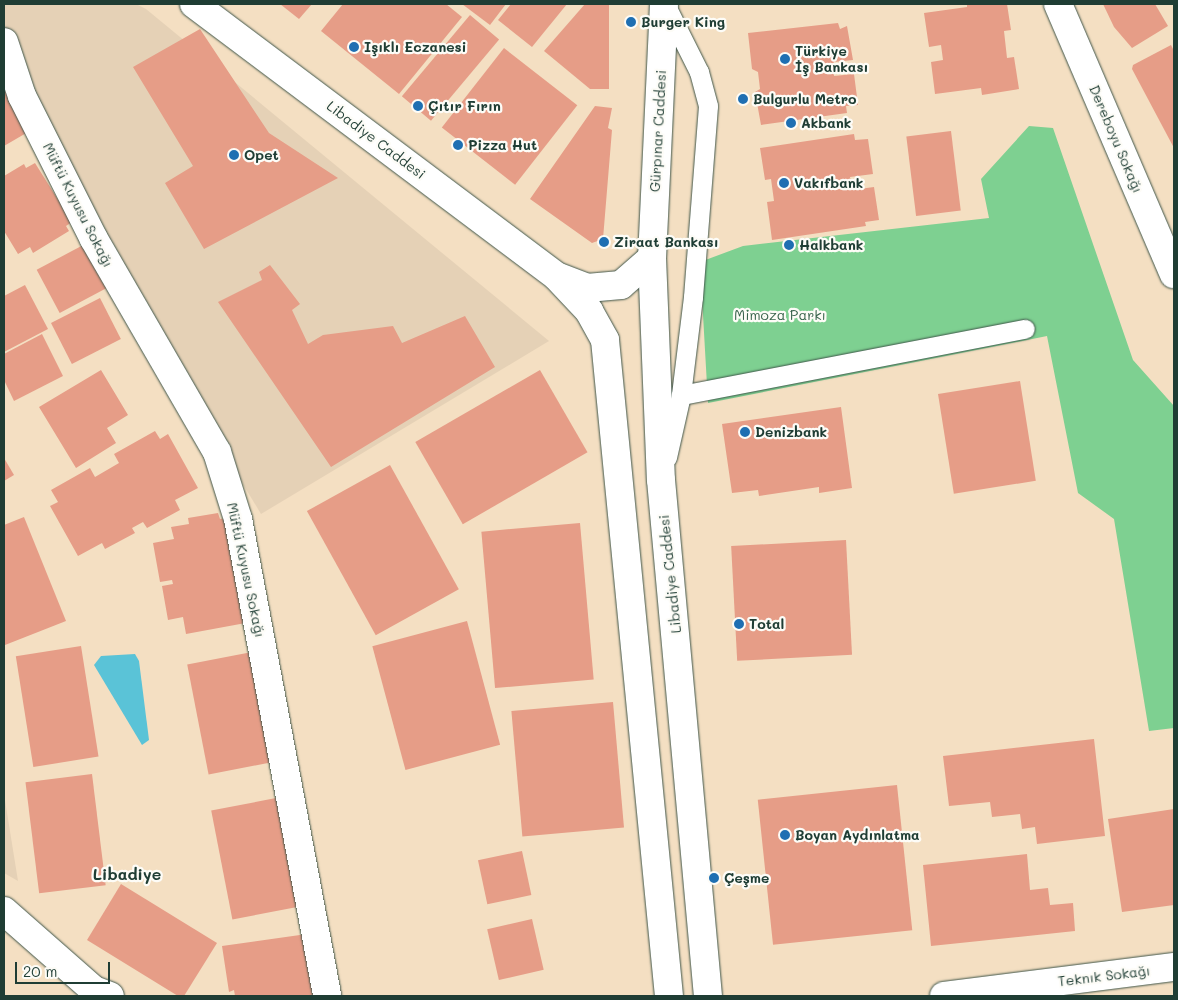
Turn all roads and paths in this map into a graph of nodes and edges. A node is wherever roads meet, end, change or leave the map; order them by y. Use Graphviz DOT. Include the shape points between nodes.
graph roads {
  1 [pos="194,4"];
  2 [pos="664,4"];
  3 [pos="1058,4"];
  4 [pos="4,42"];
  5 [pos="652,258"];
  6 [pos="1174,274"];
  7 [pos="557,277"];
  8 [pos="1024,329"];
  9 [pos="681,396"];
  10 [pos="661,480"];
  11 [pos="4,911"];
  12 [pos="1174,967"];
  13 [pos="110,996"];
  14 [pos="327,996"];
  15 [pos="669,996"];
  16 [pos="708,996"];
  17 [pos="944,996"];
  1 -- 7 [label="main road, Libadiye Caddesi"];
  2 -- 5 [label="main road, Gürpınar Caddesi"];
  2 -- 9 [label="lane" via="699,72 708,106 695,278"];
  3 -- 6 [label="main road, Dereboyu Sokağı"];
  4 -- 14 [label="main road, Müftü Kuyusu Sokağı" via="22,96 94,239 217,452 238,519"];
  5 -- 7 [label="main road, Libadiye Caddesi" via="621,286 587,288"];
  5 -- 10 [label="main road, Libadiye Caddesi"];
  7 -- 15 [label="main road, Libadiye Caddesi" via="589,311 605,340"];
  8 -- 9 [label="lane"];
  9 -- 10 [label="lane"];
  10 -- 16 [label="main road, Libadiye Caddesi"];
  11 -- 13 [label="main road" via="94,990"];
  12 -- 17 [label="main road, Teknık Sokağı"];
}
